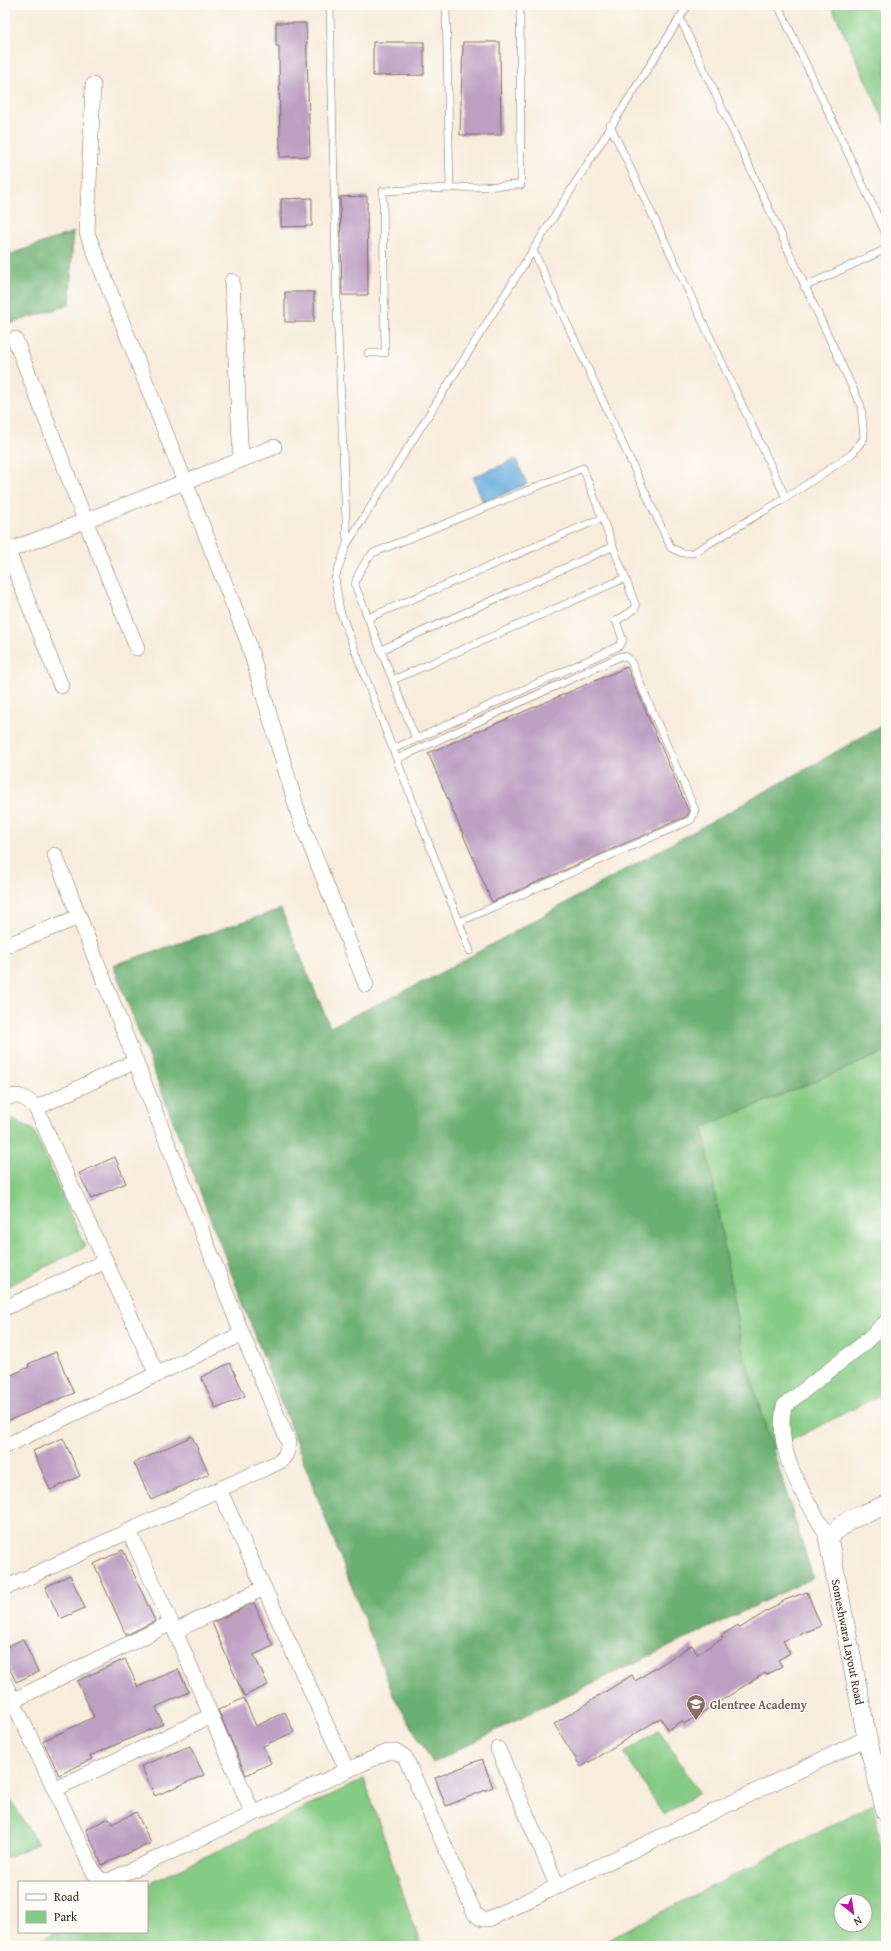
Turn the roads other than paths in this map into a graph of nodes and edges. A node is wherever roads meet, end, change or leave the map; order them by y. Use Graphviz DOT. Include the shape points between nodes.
graph roads {
  1 [pos="330,5"];
  2 [pos="430,5"];
  3 [pos="449,5"];
  4 [pos="520,5"];
  5 [pos="688,5"];
  6 [pos="778,5"];
  7 [pos="680,18"];
  8 [pos="93,85"];
  9 [pos="610,125"];
  10 [pos="450,188"];
  11 [pos="886,234"];
  12 [pos="886,249"];
  13 [pos="533,250"];
  14 [pos="232,281"];
  15 [pos="804,287"];
  16 [pos="15,339"];
  17 [pos="368,353"];
  18 [pos="274,447"];
  19 [pos="241,460"];
  20 [pos="186,481"];
  21 [pos="786,498"];
  22 [pos="602,518"];
  23 [pos="85,520"];
  24 [pos="347,544"];
  25 [pos="612,547"];
  26 [pos="6,549"];
  27 [pos="625,578"];
  28 [pos="368,618"];
  29 [pos="137,648"];
  30 [pos="380,650"];
  31 [pos="393,680"];
  32 [pos="61,686"];
  33 [pos="416,739"];
  34 [pos="393,749"];
  35 [pos="397,759"];
  36 [pos="55,855"];
  37 [pos="79,917"];
  38 [pos="459,922"];
  39 [pos="5,946"];
  40 [pos="470,951"];
  41 [pos="366,985"];
  42 [pos="136,1061"];
  43 [pos="5,1098"];
  44 [pos="36,1108"];
  45 [pos="106,1261"];
  46 [pos="5,1308"];
  47 [pos="886,1322"];
  48 [pos="242,1334"];
  49 [pos="157,1375"];
  50 [pos="5,1446"];
  51 [pos="219,1489"];
  52 [pos="886,1505"];
  53 [pos="129,1531"];
  54 [pos="828,1537"];
  55 [pos="5,1588"];
  56 [pos="264,1588"];
  57 [pos="173,1627"];
  58 [pos="5,1684"];
  59 [pos="12,1701"];
  60 [pos="211,1716"];
  61 [pos="867,1738"];
  62 [pos="498,1749"];
  63 [pos="347,1770"];
  64 [pos="55,1789"];
  65 [pos="886,1812"];
  66 [pos="253,1814"];
  67 [pos="557,1886"];
  1 -- 24 [label="lane" via="337,309"];
  2 -- 3 [label="lane"];
  3 -- 10 [label="lane"];
  4 -- 10 [label="lane" via="521,185"];
  5 -- 7 [label="lane"];
  6 -- 11 [label="lane"];
  7 -- 9 [label="lane"];
  7 -- 15 [label="lane"];
  8 -- 20 [label="street" via="87,233"];
  9 -- 13 [label="lane"];
  9 -- 21 [label="lane"];
  10 -- 17 [label="lane" via="383,191 385,353"];
  12 -- 15 [label="lane"];
  13 -- 21 [label="lane" via="671,548 682,553 693,553"];
  13 -- 24 [label="lane"];
  14 -- 19 [label="street"];
  15 -- 21 [label="lane" via="860,406 864,438 852,454"];
  16 -- 23 [label="street"];
  18 -- 19 [label="street"];
  19 -- 20 [label="street"];
  20 -- 23 [label="street"];
  20 -- 41 [label="street" via="248,642 300,819"];
  22 -- 25 [label="lane"];
  22 -- 28 [label="lane"];
  22 -- 28 [label="lane" via="582,467 373,553 354,585"];
  23 -- 26 [label="street"];
  23 -- 29 [label="street"];
  24 -- 34 [label="lane" via="335,578 340,611"];
  25 -- 27 [label="lane"];
  25 -- 30 [label="lane"];
  26 -- 32 [label="street"];
  27 -- 31 [label="lane"];
  27 -- 33 [label="lane" via="636,608 616,621 623,640 619,646"];
  28 -- 30 [label="lane"];
  30 -- 31 [label="lane"];
  31 -- 33 [label="lane"];
  33 -- 34 [label="lane"];
  34 -- 35 [label="lane"];
  35 -- 38 [label="lane"];
  35 -- 38 [label="lane" via="621,656 631,662 695,810 691,820"];
  36 -- 37 [label="street"];
  37 -- 39 [label="street"];
  37 -- 42 [label="street"];
  38 -- 40 [label="lane"];
  42 -- 44 [label="street"];
  42 -- 48 [label="street"];
  43 -- 44 [label="street" via="27,1098"];
  44 -- 45 [label="street"];
  45 -- 46 [label="street"];
  45 -- 49 [label="street"];
  47 -- 54 [label="street" via="863,1344 784,1406 781,1421 782,1441 793,1474"];
  48 -- 49 [label="street"];
  48 -- 51 [label="street" via="289,1443 281,1461"];
  49 -- 50 [label="street"];
  51 -- 53 [label="street"];
  51 -- 56 [label="street"];
  52 -- 54 [label="street" via="849,1520"];
  53 -- 55 [label="street"];
  53 -- 57 [label="street"];
  54 -- 61 [label="street, Someshwara Layout Road"];
  56 -- 57 [label="street"];
  56 -- 63 [label="street"];
  57 -- 59 [label="street"];
  57 -- 60 [label="street"];
  58 -- 59 [label="street"];
  59 -- 64 [label="street"];
  60 -- 64 [label="street"];
  60 -- 66 [label="street"];
  61 -- 65 [label="street, Someshwara Layout Road"];
  61 -- 67 [label="street"];
  62 -- 67 [label="street"];
  63 -- 66 [label="street"];
  63 -- 67 [label="street" via="387,1752 397,1752 404,1757 475,1914 482,1919"];
  64 -- 66 [label="street" via="94,1873 101,1880 108,1881"];
}
